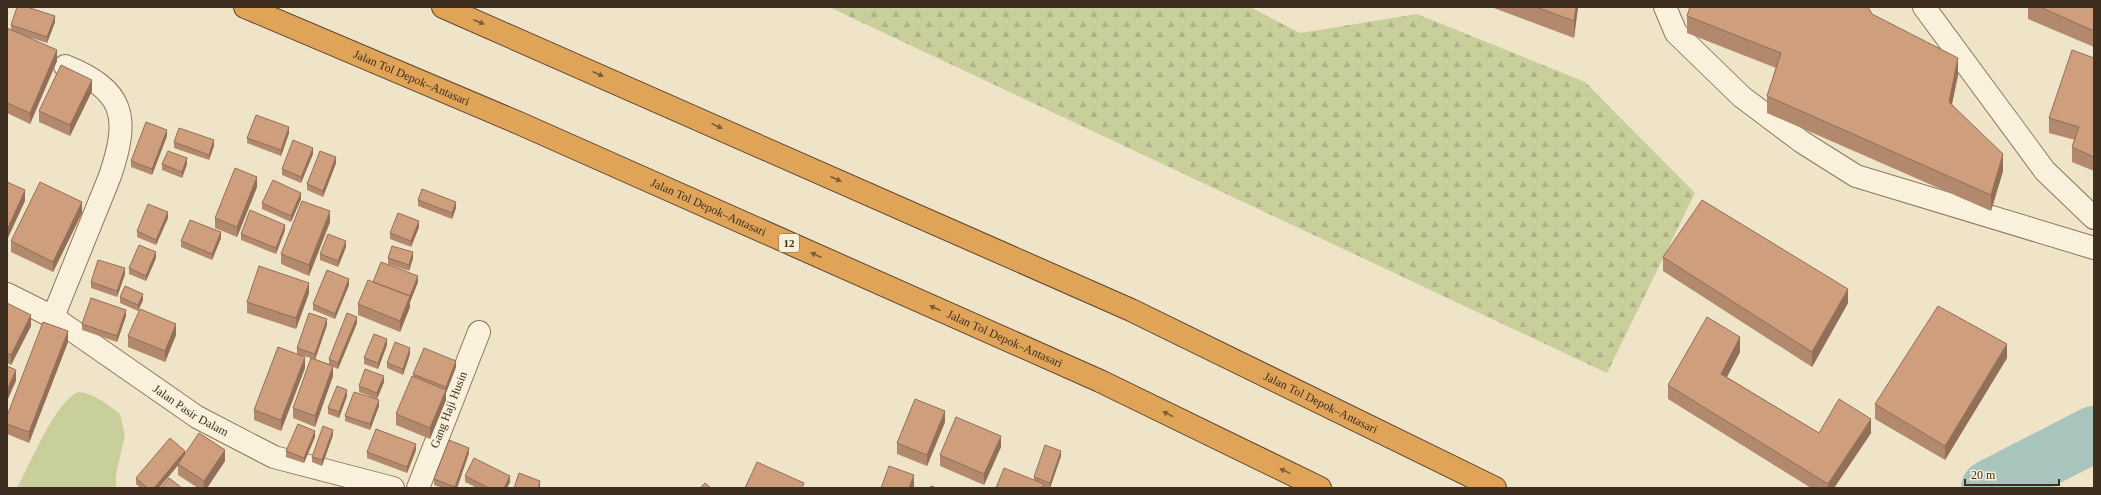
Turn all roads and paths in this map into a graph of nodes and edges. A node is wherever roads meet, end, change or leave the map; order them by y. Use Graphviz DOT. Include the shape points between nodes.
graph roads {
  1 [pos="245,7"];
  2 [pos="443,7"];
  3 [pos="1665,7"];
  4 [pos="1924,7"];
  5 [pos="65,66"];
  6 [pos="2094,218"];
  7 [pos="2094,248"];
  8 [pos="7,294"];
  9 [pos="53,317"];
  10 [pos="479,332"];
  11 [pos="393,488"];
  12 [pos="418,488"];
  13 [pos="1320,488"];
  14 [pos="1495,488"];
  13 -- 1 [label="highway, Jalan Tol Depok–Antasari / 12, one-way" via="1100,381 521,124"];
  2 -- 14 [label="highway, Jalan Tol Depok–Antasari, one-way" via="1131,310"];
  3 -- 7 [label="street" via="1676,33 1742,97 1802,142 1856,176"];
  4 -- 6 [label="street" via="2045,171"];
  5 -- 9 [label="street" via="88,75 104,87 119,109 121,134 118,154 110,176"];
  8 -- 9 [label="street, Jalan Pasir Dalam"];
  9 -- 11 [label="street, Jalan Pasir Dalam" via="197,417 274,457"];
  10 -- 12 [label="street, Gang Haji Husin"];
}
